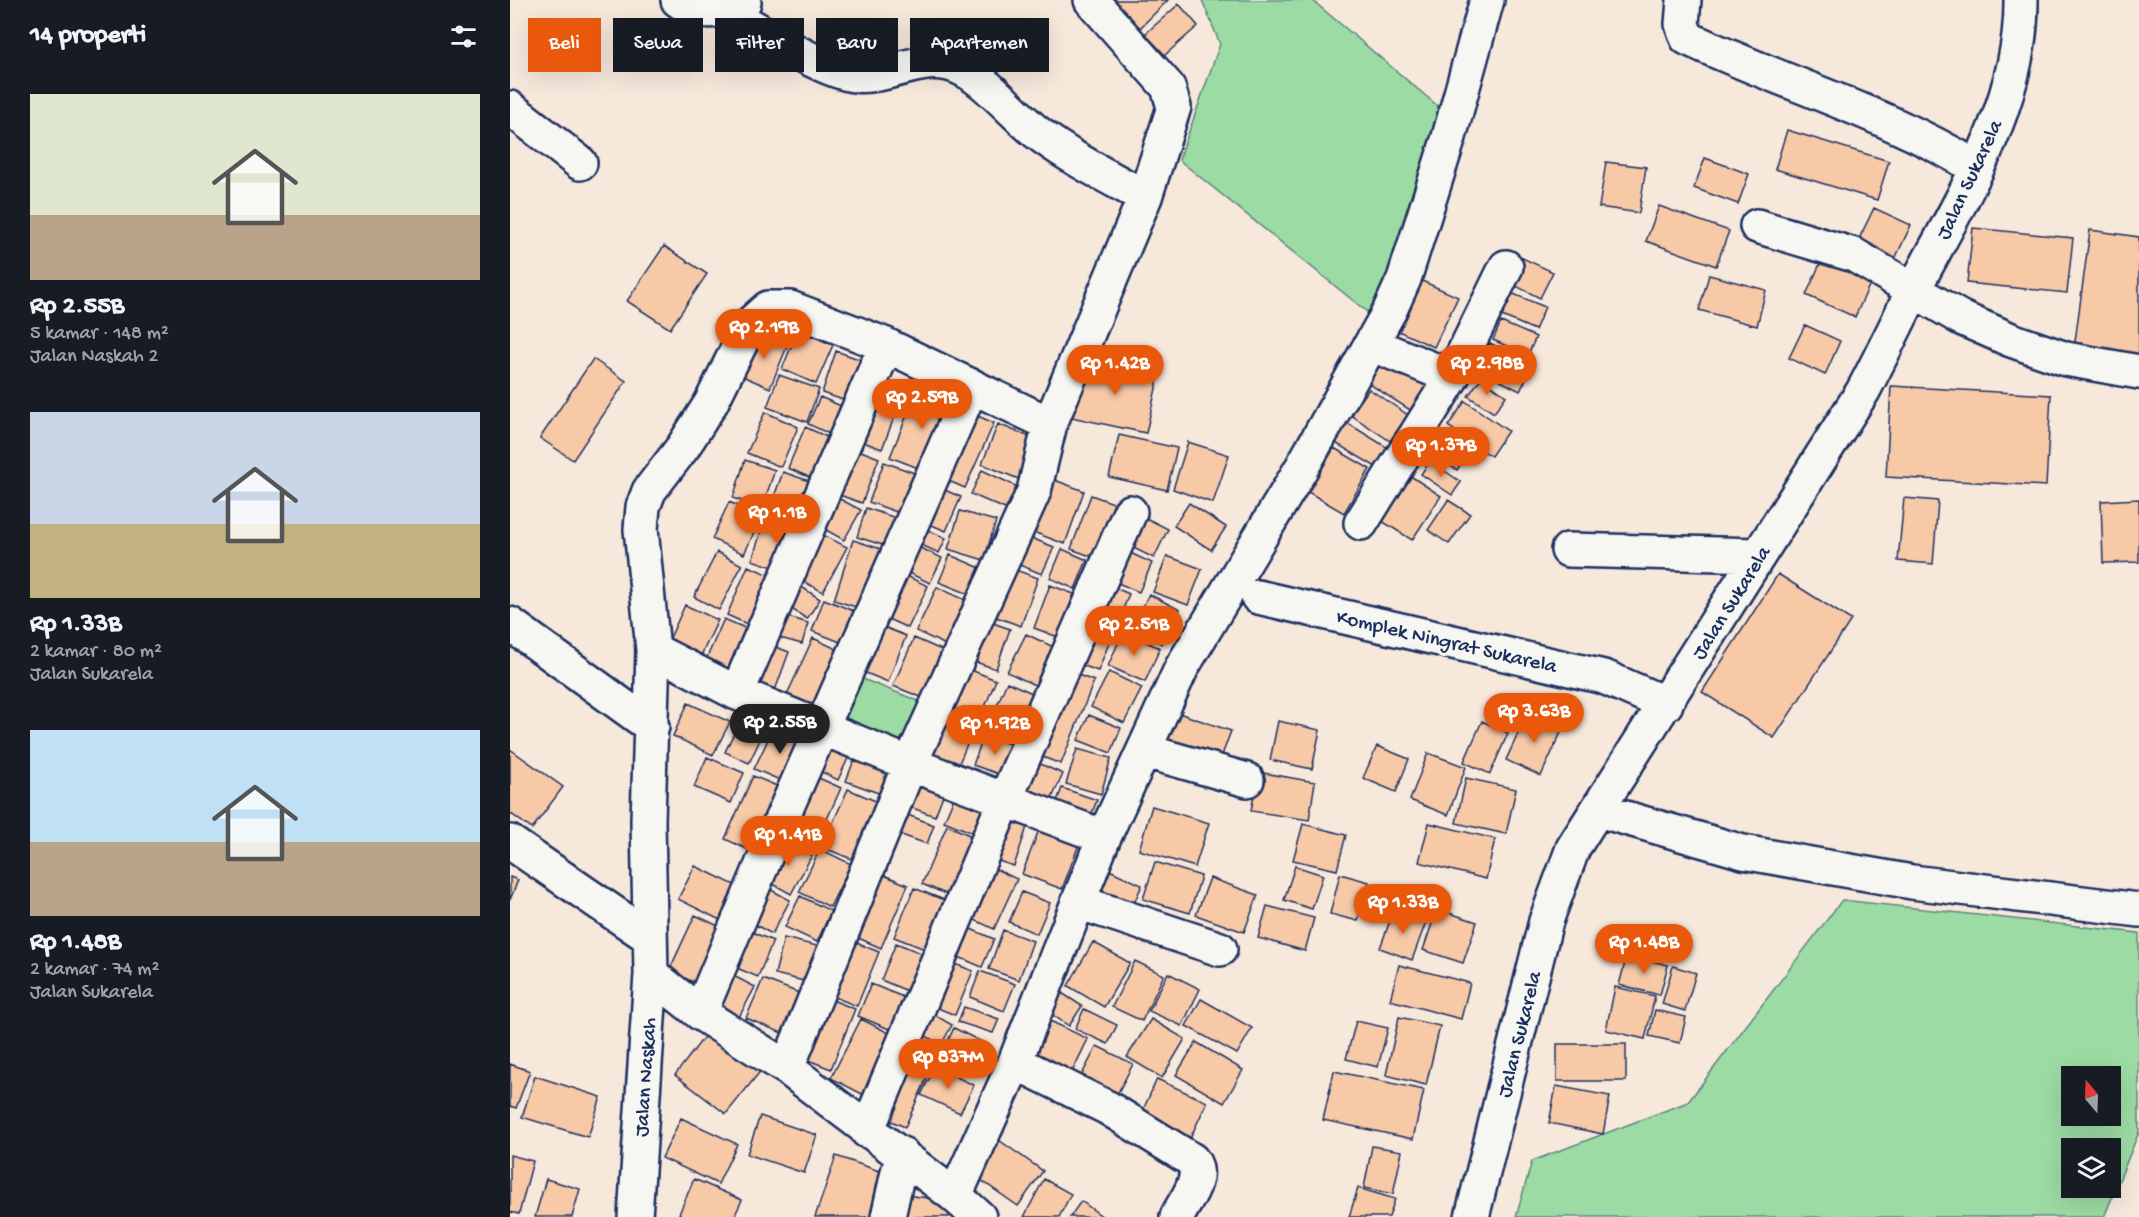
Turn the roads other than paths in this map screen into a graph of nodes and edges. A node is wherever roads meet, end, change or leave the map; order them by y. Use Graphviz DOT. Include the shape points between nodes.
graph roads {
  1 [pos="678,0"];
  2 [pos="1091,0"];
  3 [pos="1487,0"];
  4 [pos="1684,0"];
  5 [pos="2021,0"];
  6 [pos="736,5"];
  7 [pos="510,108"];
  8 [pos="579,163"];
  9 [pos="1977,168"];
  10 [pos="1145,197"];
  11 [pos="1757,226"];
  12 [pos="1506,267"];
  13 [pos="1914,289"];
  14 [pos="886,345"];
  15 [pos="1373,345"];
  16 [pos="2139,372"];
  17 [pos="1452,377"];
  18 [pos="972,386"];
  19 [pos="1050,424"];
  20 [pos="1130,512"];
  21 [pos="1360,523"];
  22 [pos="1568,550"];
  23 [pos="1758,555"];
  24 [pos="1258,597"];
  25 [pos="510,624"];
  26 [pos="653,650"];
  27 [pos="738,693"];
  28 [pos="1666,704"];
  29 [pos="652,727"];
  30 [pos="821,728"];
  31 [pos="1145,751"];
  32 [pos="910,764"];
  33 [pos="1247,780"];
  34 [pos="1005,800"];
  35 [pos="1598,810"];
  36 [pos="1104,837"];
  37 [pos="510,842"];
  38 [pos="1078,902"];
  39 [pos="2139,910"];
  40 [pos="649,937"];
  41 [pos="1220,949"];
  42 [pos="651,974"];
  43 [pos="700,1012"];
  44 [pos="1015,1062"];
  45 [pos="787,1068"];
  46 [pos="867,1131"];
  47 [pos="902,1154"];
  48 [pos="955,1196"];
  49 [pos="635,1217"];
  50 [pos="888,1217"];
  51 [pos="979,1217"];
  52 [pos="1177,1217"];
  53 [pos="1472,1217"];
  1 -- 6 [label="street" via="703,11"];
  2 -- 10 [label="street" via="1168,87 1174,100"];
  3 -- 15 [label="street" via="1404,279"];
  4 -- 9 [label="street" via="1682,24 1687,38 1944,148"];
  5 -- 9 [label="street, Jalan Sukarela" via="2016,57"];
  6 -- 10 [label="street" via="811,58 845,73 873,75 932,62 959,67 1037,133"];
  7 -- 8 [label="street"];
  9 -- 13 [label="street, Jalan Sukarela"];
  10 -- 19 [label="street"];
  11 -- 13 [label="street" via="1854,255"];
  12 -- 17 [label="street"];
  13 -- 16 [label="street" via="1961,318 2011,340 2066,359"];
  13 -- 23 [label="street, Jalan Sukarela" via="1863,391"];
  14 -- 18 [label="street, Jalan Naskah"];
  14 -- 26 [label="street, Jalan Naskah" via="790,308 768,308 754,317 720,388 683,447 649,491 643,507 642,555"];
  14 -- 27 [label="street"];
  15 -- 17 [label="street"];
  15 -- 31 [label="street" via="1182,667"];
  17 -- 21 [label="street"];
  18 -- 19 [label="street, Jalan Naskah"];
  18 -- 30 [label="street"];
  19 -- 32 [label="street" via="1034,491"];
  20 -- 34 [label="street"];
  22 -- 23 [label="street"];
  23 -- 28 [label="street, Jalan Sukarela"];
  24 -- 28 [label="street, Komplek Ningrat Sukarela" via="1604,677"];
  25 -- 29 [label="street"];
  26 -- 27 [label="street"];
  26 -- 29 [label="street, Jalan Naskah"];
  27 -- 30 [label="street"];
  28 -- 35 [label="street, Jalan Sukarela"];
  29 -- 40 [label="street, Jalan Naskah"];
  30 -- 32 [label="street"];
  30 -- 43 [label="street"];
  31 -- 33 [label="street"];
  31 -- 36 [label="street"];
  32 -- 34 [label="street"];
  32 -- 45 [label="street"];
  34 -- 36 [label="street"];
  34 -- 46 [label="street"];
  35 -- 39 [label="street" via="1743,852 1912,882"];
  35 -- 53 [label="street, Jalan Sukarela" via="1573,848 1546,921"];
  36 -- 38 [label="street"];
  37 -- 40 [label="street"];
  38 -- 41 [label="street"];
  38 -- 44 [label="street"];
  40 -- 42 [label="street, Jalan Naskah"];
  42 -- 43 [label="street"];
  42 -- 49 [label="street, Jalan Naskah"];
  43 -- 45 [label="street"];
  44 -- 48 [label="street"];
  44 -- 52 [label="street" via="1108,1108 1192,1160 1196,1180"];
  45 -- 46 [label="street"];
  46 -- 47 [label="street"];
  47 -- 48 [label="street"];
  47 -- 50 [label="street"];
  48 -- 51 [label="street"];
}
